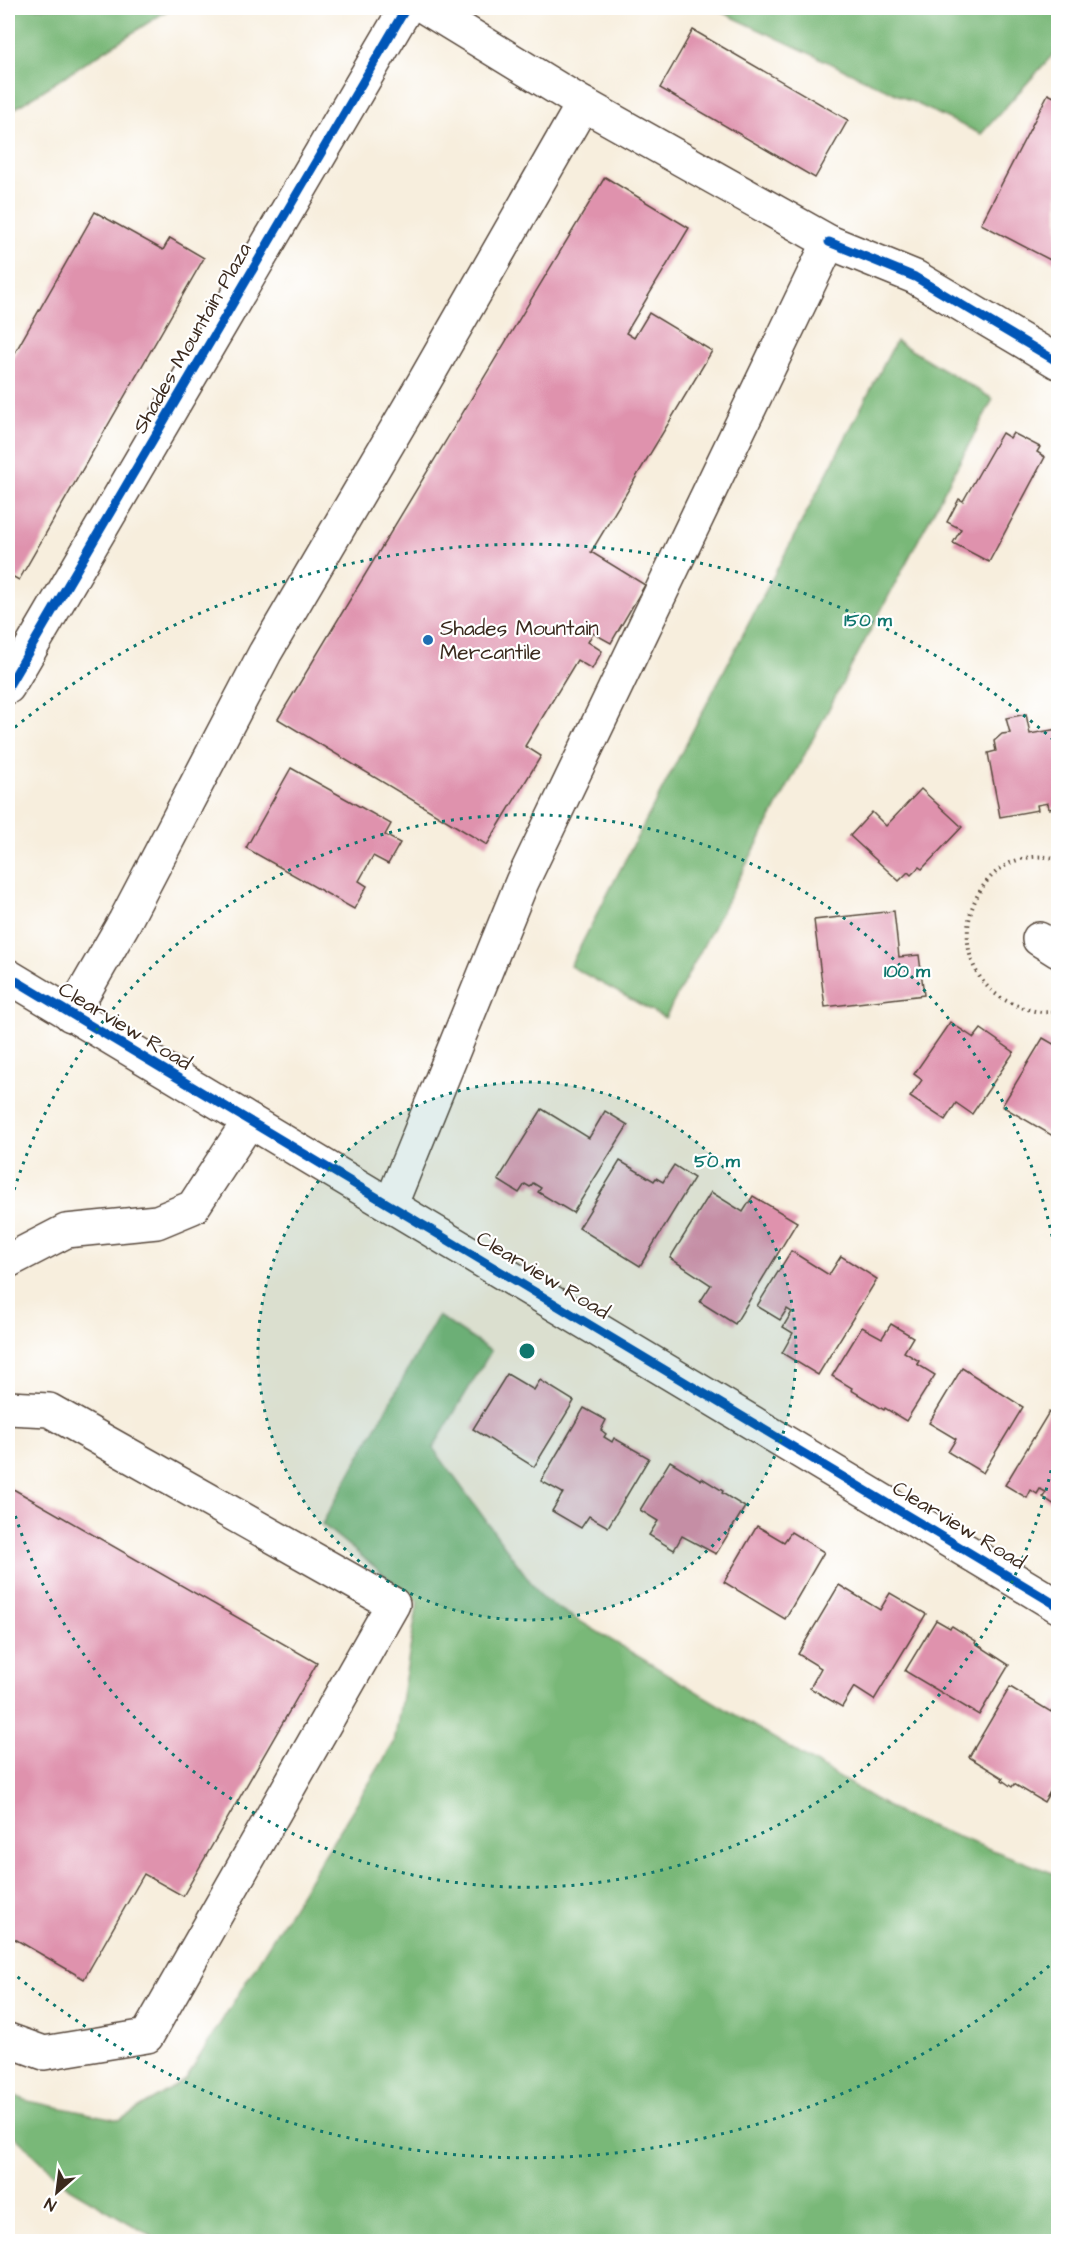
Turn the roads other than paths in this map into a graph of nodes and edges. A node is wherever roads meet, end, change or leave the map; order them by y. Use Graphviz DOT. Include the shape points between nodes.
graph roads {
  1 [pos="406,8"];
  2 [pos="426,8"];
  3 [pos="583,104"];
  4 [pos="829,242"];
  5 [pos="1059,362"];
  6 [pos="8,687"];
  7 [pos="8,976"];
  8 [pos="71,1015"];
  9 [pos="249,1121"];
  10 [pos="391,1204"];
  11 [pos="8,1261"];
  12 [pos="8,1408"];
  13 [pos="1059,1606"];
  14 [pos="8,2040"];
  1 -- 6 [label="street, Shades Mountain Plaza"];
  2 -- 3 [label="street"];
  3 -- 4 [label="street"];
  3 -- 8 [label="street" via="265,653 125,921"];
  4 -- 5 [label="street" via="915,277"];
  4 -- 10 [label="street" via="522,882"];
  7 -- 8 [label="street, Clearview Road"];
  8 -- 9 [label="street, Clearview Road"];
  9 -- 10 [label="street, Clearview Road"];
  9 -- 11 [label="street" via="193,1207 157,1222 66,1232"];
  10 -- 13 [label="street, Clearview Road"];
  12 -- 14 [label="street" via="49,1410 393,1604 147,2036 44,2053"];
}
